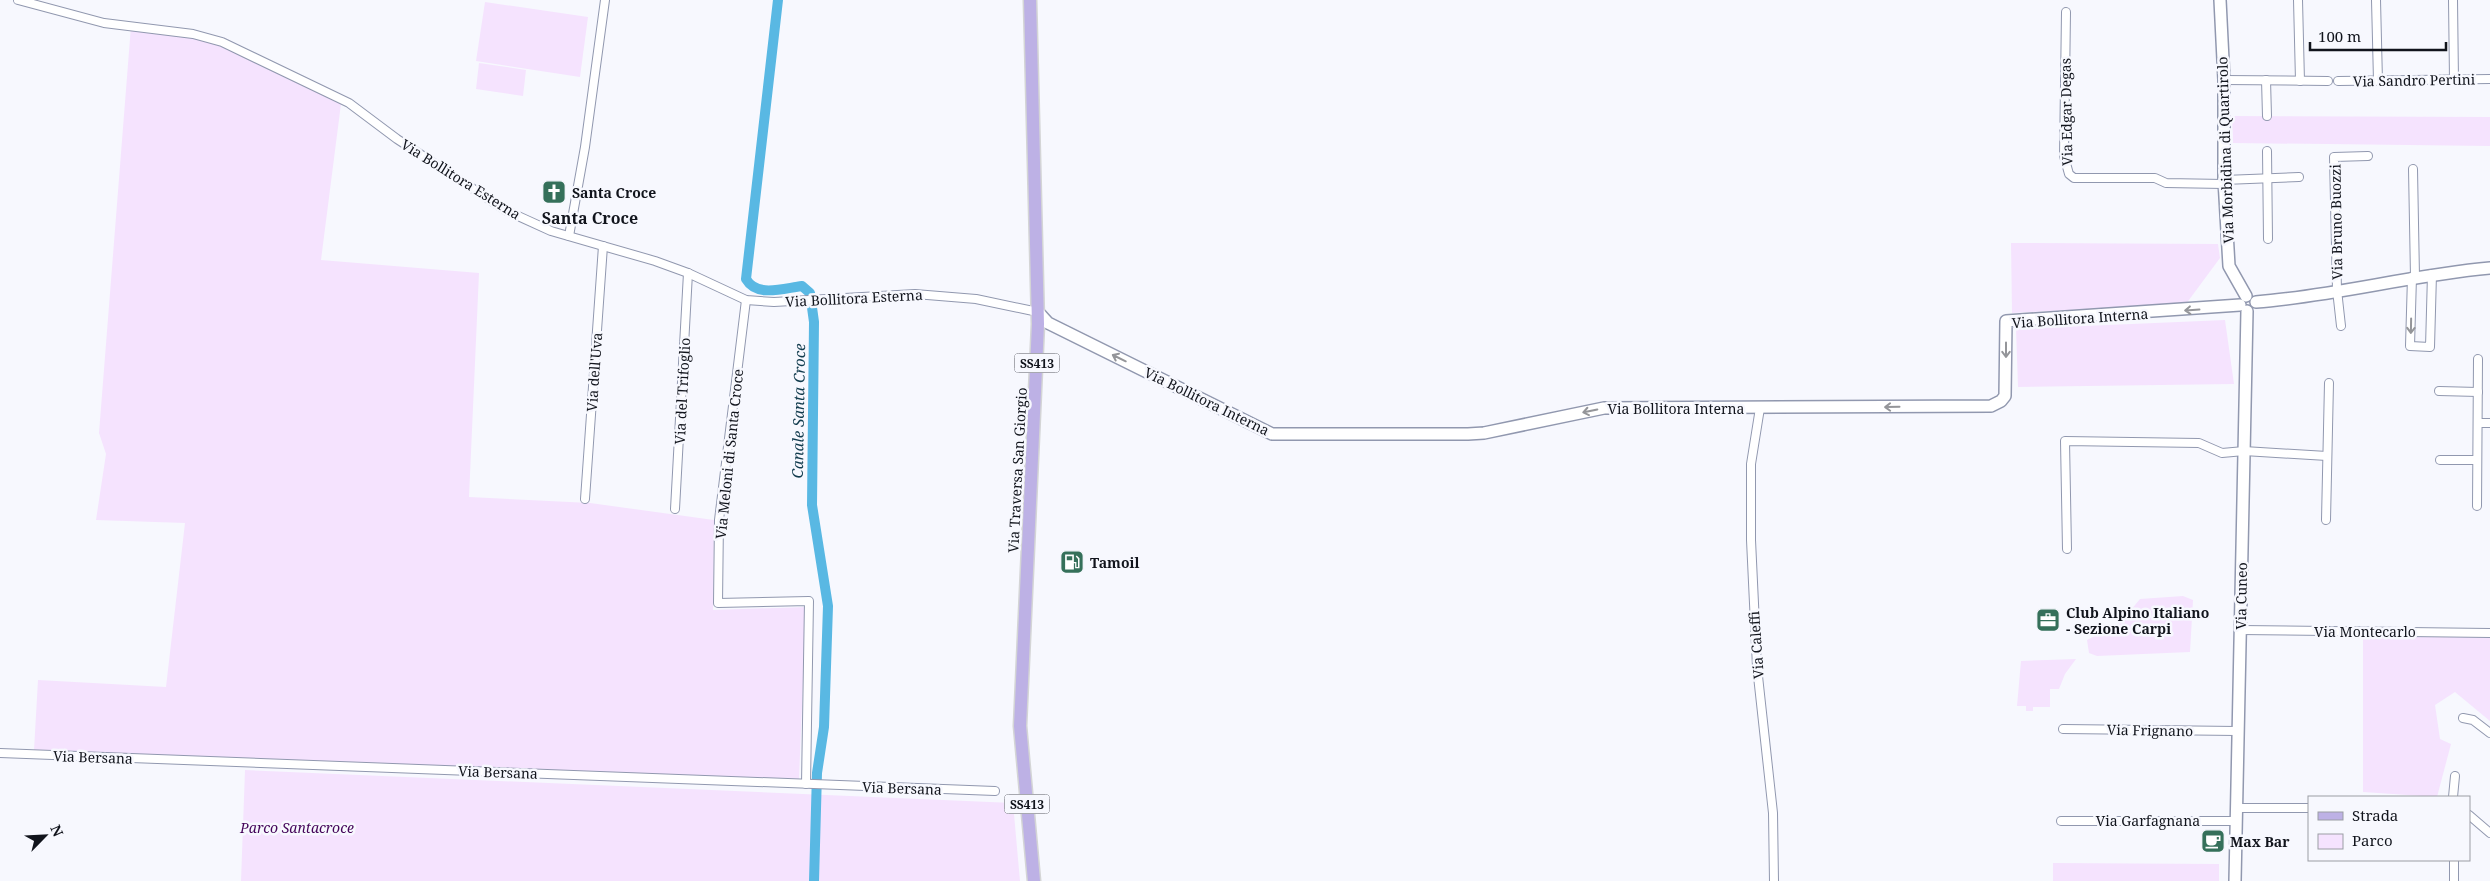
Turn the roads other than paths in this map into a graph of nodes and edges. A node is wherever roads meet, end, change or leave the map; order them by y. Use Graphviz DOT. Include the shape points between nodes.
graph roads {
  1 [pos="18,0"];
  2 [pos="605,0"];
  3 [pos="1030,0"];
  4 [pos="2298,0"];
  5 [pos="2376,0"];
  6 [pos="2453,0"];
  7 [pos="2219,3"];
  8 [pos="2066,12"];
  9 [pos="2490,79"];
  10 [pos="2224,80"];
  11 [pos="2266,80"];
  12 [pos="2454,80"];
  13 [pos="2300,81"];
  14 [pos="2328,81"];
  15 [pos="2378,81"];
  16 [pos="2338,82"];
  17 [pos="2267,116"];
  18 [pos="2267,151"];
  19 [pos="2368,156"];
  20 [pos="2412,169"];
  21 [pos="2299,177"];
  22 [pos="2267,178"];
  23 [pos="2224,182"];
  24 [pos="569,236"];
  25 [pos="2268,239"];
  26 [pos="603,246"];
  27 [pos="2490,268"];
  28 [pos="688,273"];
  29 [pos="2432,274"];
  30 [pos="2413,277"];
  31 [pos="2338,290"];
  32 [pos="746,300"];
  33 [pos="2247,304"];
  34 [pos="1038,312"];
  35 [pos="2342,326"];
  36 [pos="2478,359"];
  37 [pos="2328,383"];
  38 [pos="2438,391"];
  39 [pos="2478,392"];
  40 [pos="1760,408"];
  41 [pos="2478,423"];
  42 [pos="2490,423"];
  43 [pos="2244,451"];
  44 [pos="2327,456"];
  45 [pos="2440,460"];
  46 [pos="2477,460"];
  47 [pos="585,499"];
  48 [pos="2477,506"];
  49 [pos="675,509"];
  50 [pos="2326,520"];
  51 [pos="2066,549"];
  52 [pos="2240,630"];
  53 [pos="2490,633"];
  54 [pos="2463,718"];
  55 [pos="2063,729"];
  56 [pos="2237,731"];
  57 [pos="2490,733"];
  58 [pos="0,753"];
  59 [pos="2455,776"];
  60 [pos="808,784"];
  61 [pos="995,791"];
  62 [pos="2453,796"];
  63 [pos="2236,808"];
  64 [pos="2308,808"];
  65 [pos="2470,816"];
  66 [pos="2061,821"];
  67 [pos="2236,821"];
  68 [pos="2490,833"];
  69 [pos="2454,861"];
  70 [pos="1034,881"];
  71 [pos="1774,881"];
  72 [pos="2235,881"];
  73 [pos="2454,881"];
  1 -- 24 [label="street, Via Bollitora Esterna" via="104,23 193,34 222,42 349,103 507,211"];
  2 -- 24 [label="street"];
  3 -- 34 [label="main road, Via Traversa San Giorgio / SS413"];
  4 -- 13 [label="street"];
  5 -- 15 [label="street"];
  6 -- 12 [label="street"];
  7 -- 10 [label="street, Via Morbidina di Quartirolo"];
  8 -- 23 [label="street, Via Edgar Degas" via="2064,156 2068,174 2074,178 2155,178 2166,183"];
  9 -- 12 [label="street, Via Sandro Pertini"];
  10 -- 11 [label="street"];
  10 -- 23 [label="street, Via Morbidina di Quartirolo"];
  11 -- 13 [label="street"];
  11 -- 17 [label="street"];
  12 -- 15 [label="street, Via Sandro Pertini"];
  13 -- 14 [label="street"];
  15 -- 16 [label="street, Via Sandro Pertini"];
  18 -- 22 [label="street"];
  19 -- 31 [label="street, Via Bruno Buozzi" via="2334,157"];
  20 -- 30 [label="street"];
  21 -- 22 [label="street"];
  22 -- 23 [label="street"];
  22 -- 25 [label="street"];
  23 -- 33 [label="street, Via Morbidina di Quartirolo" via="2229,266"];
  24 -- 26 [label="street, Via Bollitora Esterna"];
  26 -- 28 [label="street, Via Bollitora Esterna"];
  26 -- 47 [label="street, Via dell'Uva"];
  27 -- 29 [label="street, Via Bollitora Interna"];
  28 -- 32 [label="street, Via Bollitora Esterna"];
  28 -- 49 [label="street, Via del Trifoglio"];
  29 -- 30 [label="street, Via Bollitora Interna"];
  30 -- 29 [label="street, one-way" via="2410,346 2430,347"];
  30 -- 31 [label="street, Via Bollitora Interna"];
  31 -- 33 [label="street, Via Bollitora Interna"];
  31 -- 35 [label="street"];
  32 -- 34 [label="street, Via Bollitora Esterna" via="936,295 976,299"];
  32 -- 60 [label="street, Via Meloni di Santa Croce" via="719,520 718,603 809,601"];
  33 -- 40 [label="street, Via Bollitora Interna, one-way" via="2006,321 2005,396 1990,406"];
  33 -- 43 [label="street, Via Cuneo"];
  40 -- 34 [label="street, Via Bollitora Interna, one-way" via="1604,408 1484,433 1272,434 1048,323"];
  34 -- 70 [label="main road, Via Traversa San Giorgio / SS413" via="1020,726"];
  36 -- 39 [label="street"];
  37 -- 44 [label="street"];
  38 -- 39 [label="street"];
  39 -- 41 [label="street"];
  40 -- 71 [label="street, Via Caleffi" via="1751,464 1751,540 1757,666 1773,813"];
  41 -- 42 [label="street"];
  41 -- 46 [label="street"];
  43 -- 44 [label="street"];
  43 -- 51 [label="street" via="2222,453 2199,443 2065,441"];
  43 -- 52 [label="street, Via Cuneo"];
  44 -- 50 [label="street"];
  45 -- 46 [label="street"];
  46 -- 48 [label="street"];
  52 -- 53 [label="street, Via Montecarlo"];
  52 -- 56 [label="street, Via Cuneo"];
  54 -- 57 [label="street" via="2473,720"];
  55 -- 56 [label="street, Via Frignano"];
  56 -- 63 [label="street, Via Cuneo"];
  58 -- 60 [label="street, Via Bersana"];
  59 -- 62 [label="street"];
  60 -- 61 [label="street, Via Bersana"];
  63 -- 64 [label="street"];
  63 -- 67 [label="street, Via Cuneo"];
  65 -- 68 [label="street"];
  66 -- 67 [label="street, Via Garfagnana"];
  67 -- 72 [label="street, Via Cuneo"];
  69 -- 73 [label="street"];
}
